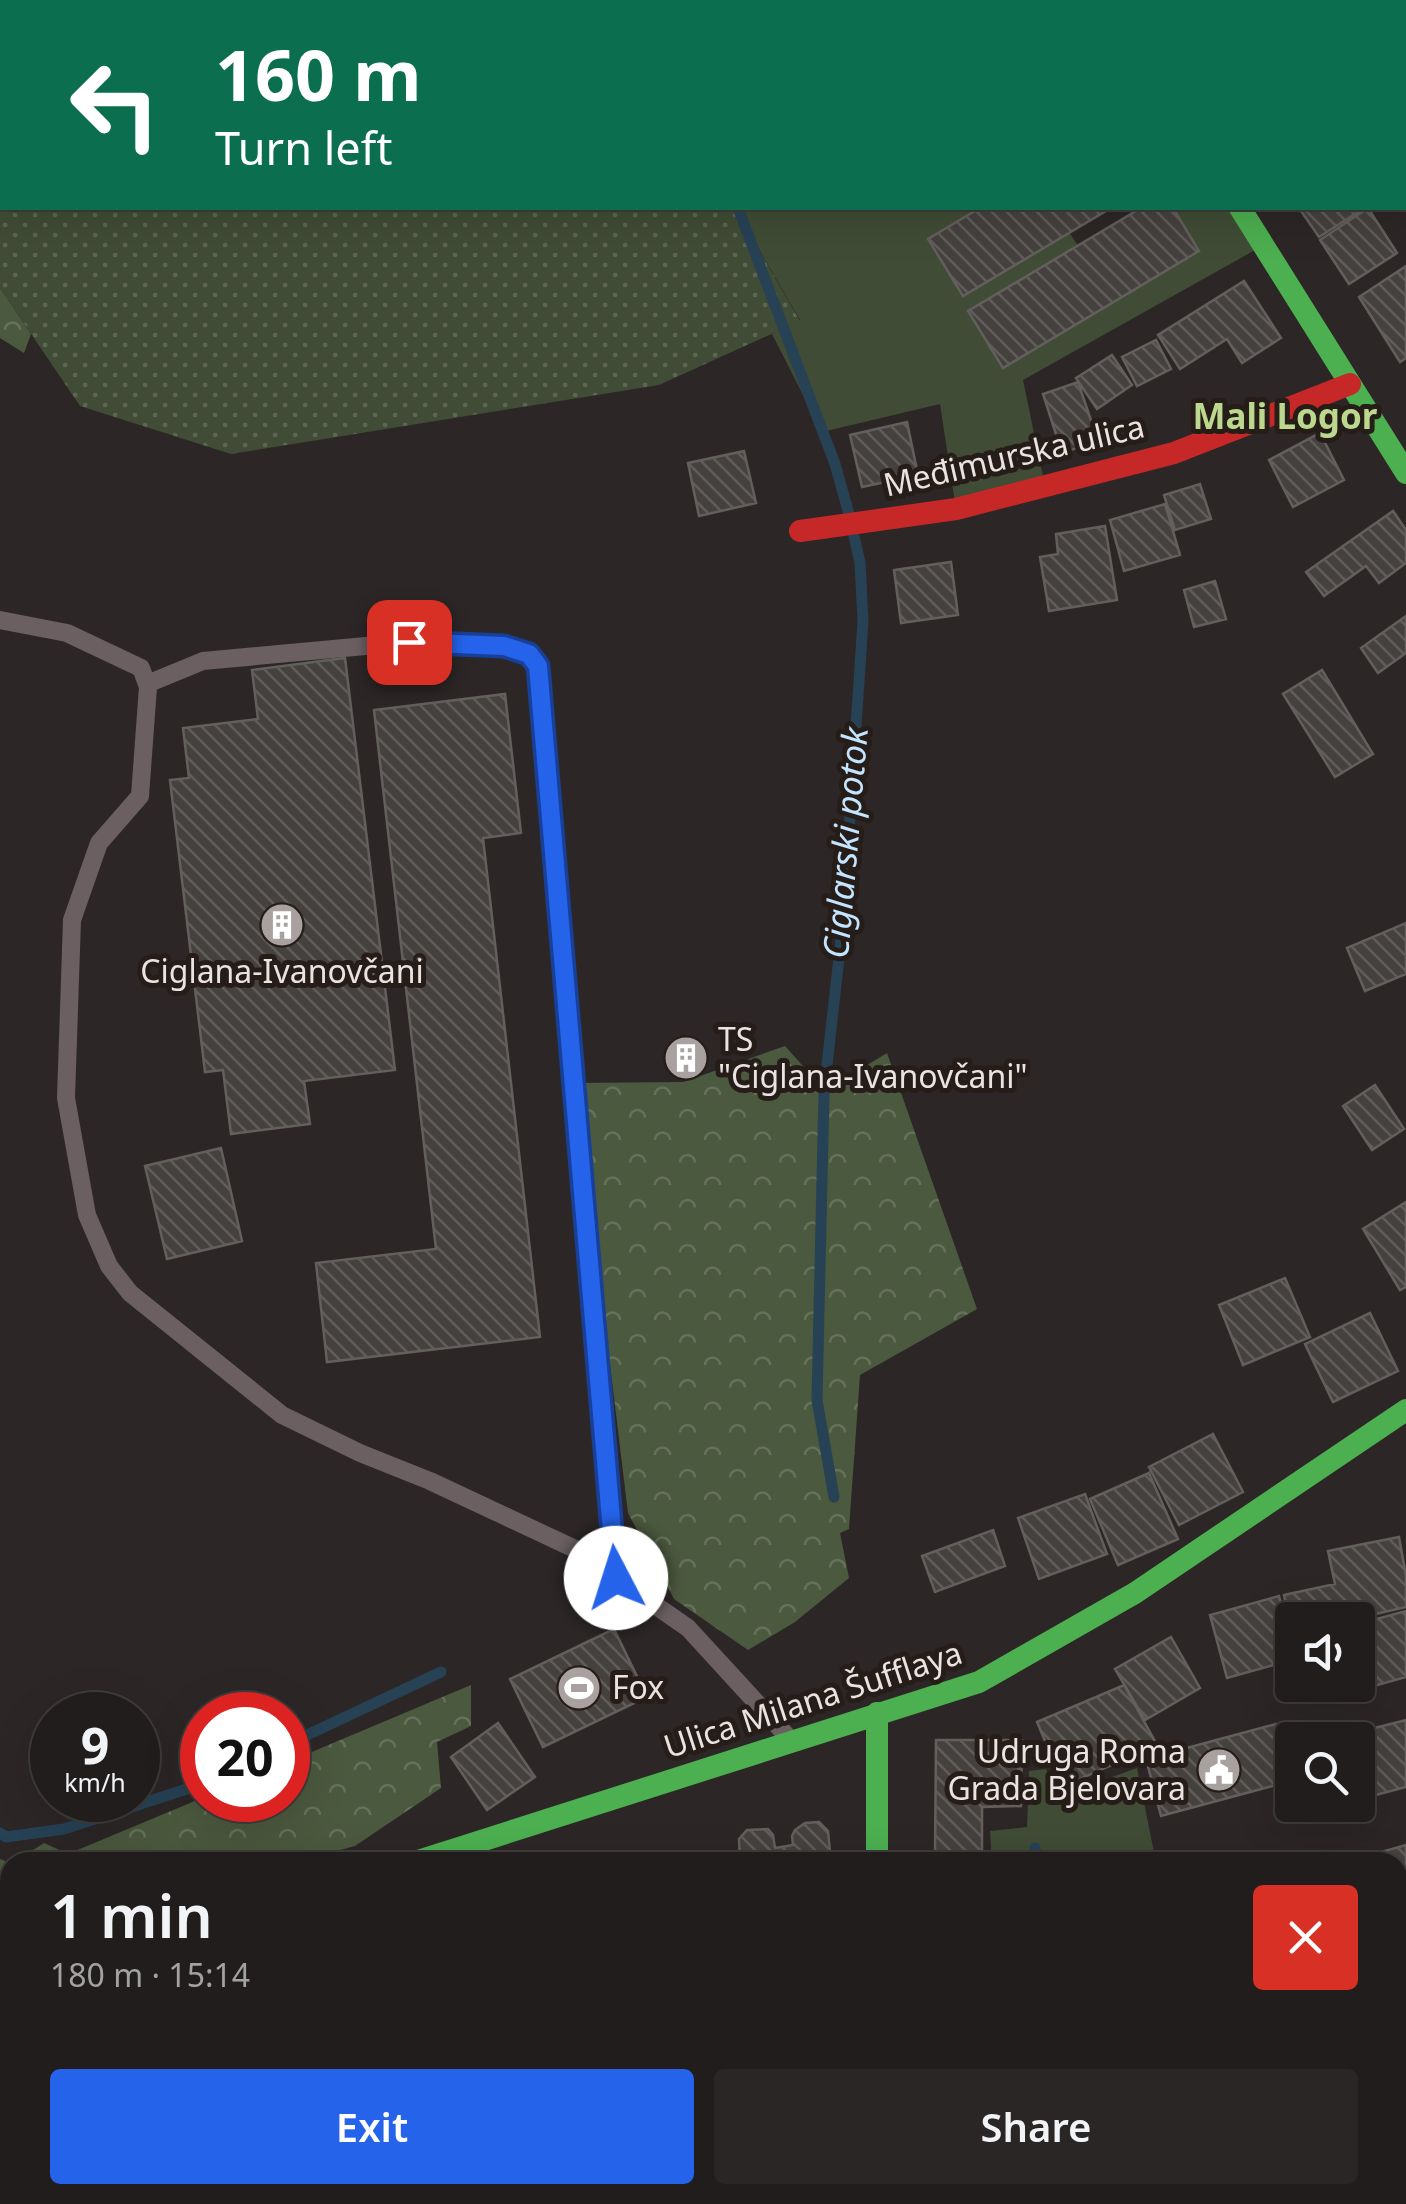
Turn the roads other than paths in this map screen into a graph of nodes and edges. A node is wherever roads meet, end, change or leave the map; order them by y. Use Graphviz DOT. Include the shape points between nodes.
graph roads {
  1 [pos="1241,210"];
  2 [pos="1350,384"];
  3 [pos="1394,430"];
  4 [pos="1406,473"];
  5 [pos="800,531"];
  6 [pos="0,620"];
  7 [pos="146,684"];
  8 [pos="1405,1414"];
  9 [pos="616,1578"];
  10 [pos="877,1713"];
  11 [pos="791,1741"];
  12 [pos="445,1852"];
  13 [pos="877,1852"];
  1 -- 2 [label="street"];
  2 -- 3 [label="street"];
  2 -- 5 [label="street, Međimurska ulica" via="1174,453 956,509"];
  3 -- 4 [label="street"];
  6 -- 7 [label="lane" via="67,633 141,668"];
  7 -- 9 [label="lane" via="140,796 99,843 72,920 66,1098 87,1215 109,1266 130,1293 282,1415 573,1548"];
  7 -- 9 [label="lane" via="203,661 409,642 504,646 529,654 538,666"];
  8 -- 10 [label="street, Ulica Milana Šufflaya" via="1135,1593 1004,1668"];
  9 -- 11 [label="lane" via="688,1628"];
  10 -- 11 [label="street, Ulica Milana Šufflaya"];
  10 -- 13 [label="street"];
  11 -- 12 [label="street, Ulica Milana Šufflaya"];
}
